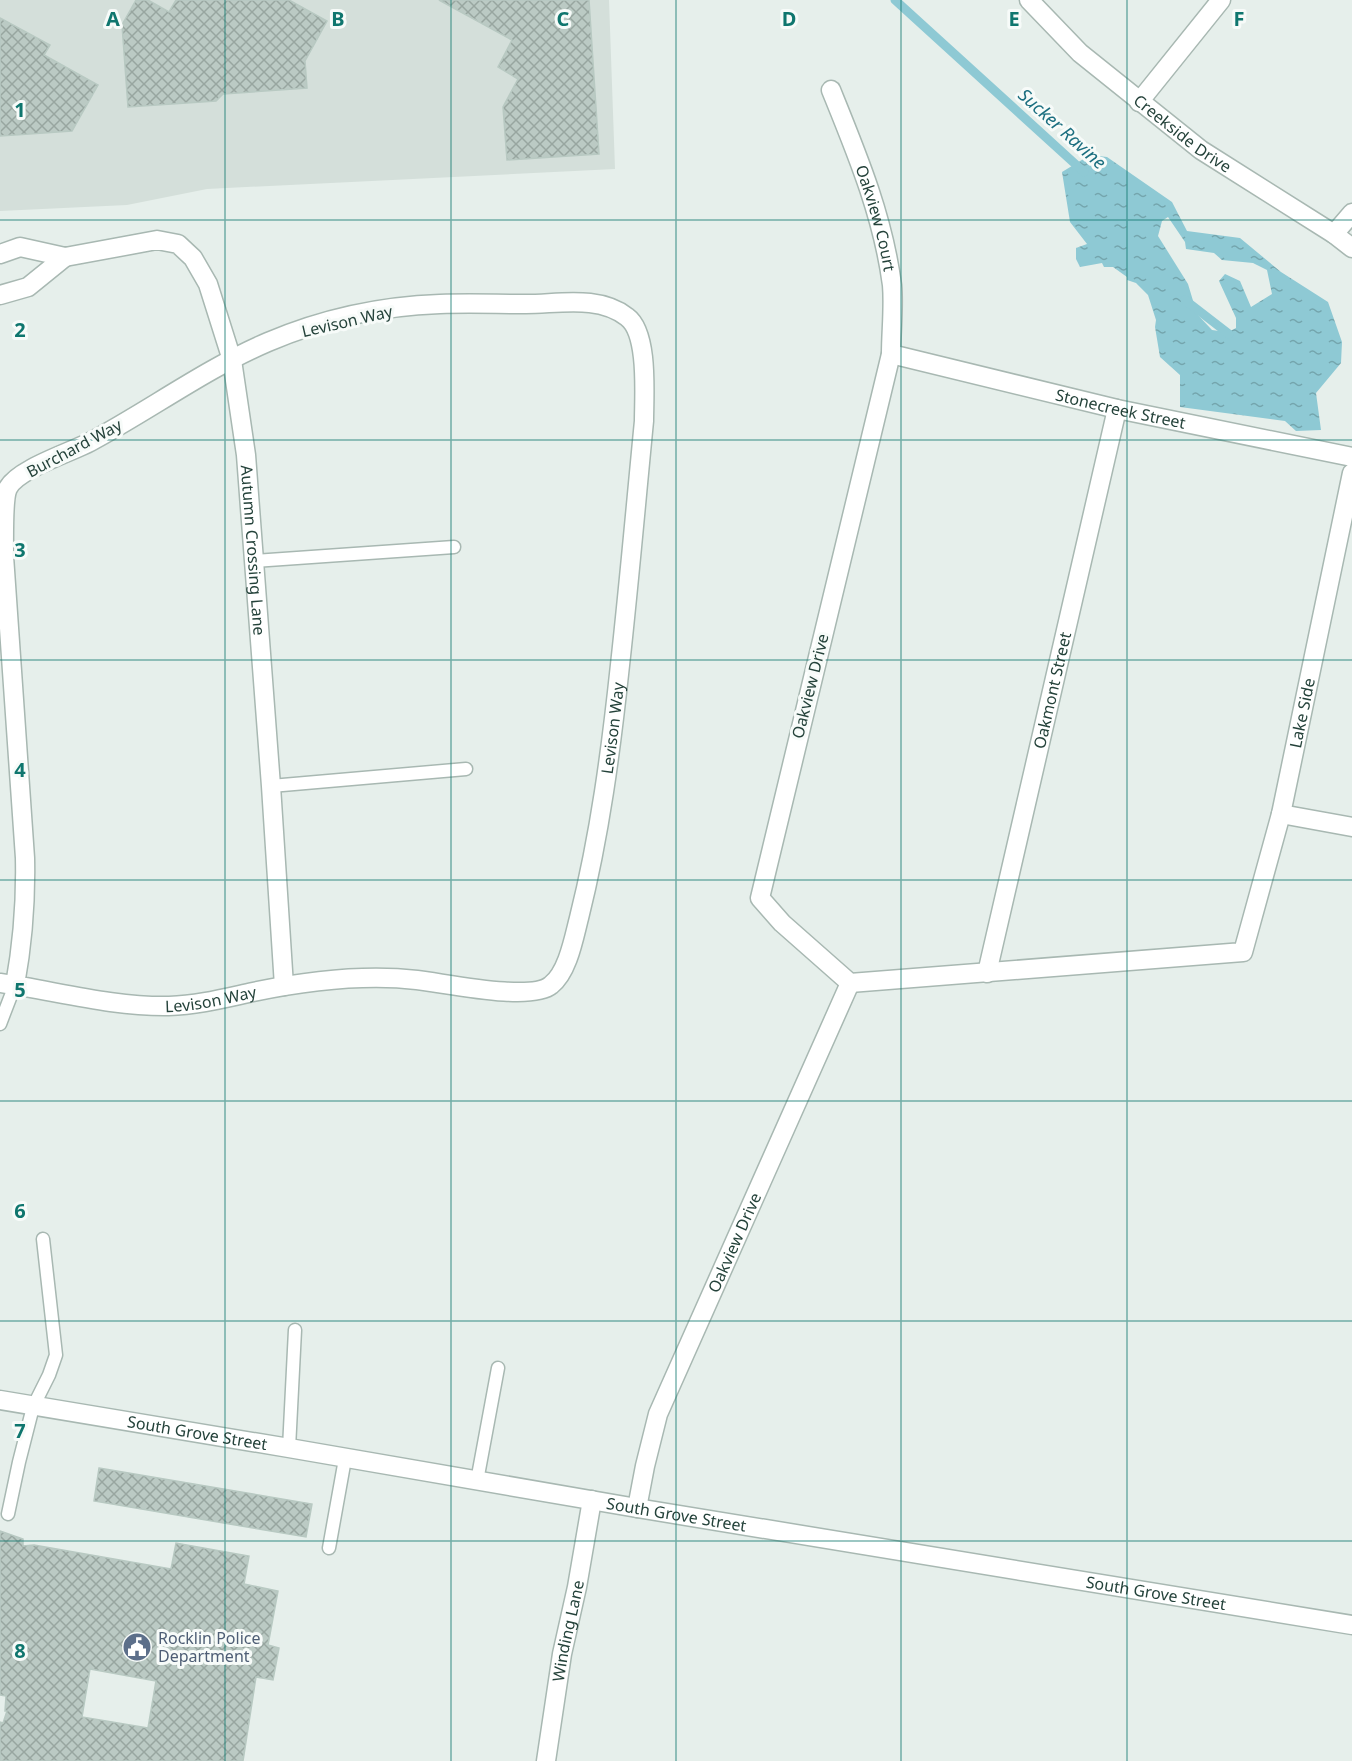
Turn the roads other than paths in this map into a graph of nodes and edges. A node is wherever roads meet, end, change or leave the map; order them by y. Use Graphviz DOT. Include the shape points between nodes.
graph roads {
  1 [pos="1029,0"];
  2 [pos="1221,0"];
  3 [pos="831,90"];
  4 [pos="1139,102"];
  5 [pos="1352,213"];
  6 [pos="1334,234"];
  7 [pos="1352,248"];
  8 [pos="0,254"];
  9 [pos="65,257"];
  10 [pos="0,295"];
  11 [pos="891,354"];
  12 [pos="232,360"];
  13 [pos="1117,409"];
  14 [pos="1352,457"];
  15 [pos="1352,473"];
  16 [pos="454,547"];
  17 [pos="254,561"];
  18 [pos="466,769"];
  19 [pos="272,786"];
  20 [pos="1281,814"];
  21 [pos="1352,828"];
  22 [pos="987,973"];
  23 [pos="850,983"];
  24 [pos="8,984"];
  25 [pos="284,987"];
  26 [pos="0,1024"];
  27 [pos="43,1239"];
  28 [pos="295,1330"];
  29 [pos="498,1368"];
  30 [pos="0,1400"];
  31 [pos="33,1407"];
  32 [pos="290,1448"];
  33 [pos="345,1459"];
  34 [pos="477,1481"];
  35 [pos="592,1500"];
  36 [pos="637,1508"];
  37 [pos="8,1514"];
  38 [pos="329,1548"];
  39 [pos="1352,1625"];
  40 [pos="546,1761"];
  1 -- 4 [label="street, Creekside Drive" via="1080,53"];
  2 -- 4 [label="street"];
  3 -- 11 [label="street, Oakview Court" via="879,218 892,286"];
  4 -- 6 [label="street, Creekside Drive" via="1201,150"];
  5 -- 6 [label="street"];
  6 -- 7 [label="street, Creekside Drive"];
  8 -- 9 [label="street, Autumn Crossing Lane" via="20,247"];
  9 -- 10 [label="street, Autumn Crossing Lane" via="28,286"];
  9 -- 12 [label="street, Autumn Crossing Lane" via="157,240 178,244 193,258 208,284"];
  11 -- 13 [label="street, Stonecreek Street"];
  11 -- 23 [label="street, Oakview Drive" via="760,898 782,923"];
  12 -- 17 [label="street, Autumn Crossing Lane" via="246,455"];
  12 -- 24 [label="street, Burchard Way" via="90,442 25,472 8,489 4,556 26,892 23,942"];
  12 -- 25 [label="street, Levison Way" via="269,342 372,311 439,304 585,302 629,318 640,336 644,365 644,422 608,777 585,895 563,970 551,986 529,992 503,993 413,979 360,978"];
  13 -- 14 [label="street, Stonecreek Street"];
  13 -- 22 [label="street, Oakmont Street"];
  15 -- 20 [label="street, Lake Side"];
  16 -- 17 [label="lane"];
  17 -- 19 [label="street, Autumn Crossing Lane"];
  18 -- 19 [label="lane"];
  19 -- 25 [label="street, Autumn Crossing Lane"];
  20 -- 21 [label="street"];
  20 -- 22 [label="street, Lake Side" via="1243,952"];
  22 -- 23 [label="street"];
  23 -- 36 [label="street, Oakview Drive" via="658,1414"];
  24 -- 25 [label="street, Levison Way" via="127,1004 170,1006 213,1002"];
  24 -- 26 [label="lane"];
  27 -- 31 [label="lane" via="56,1355"];
  28 -- 32 [label="lane"];
  29 -- 34 [label="lane"];
  30 -- 31 [label="street, South Grove Street"];
  31 -- 32 [label="street, South Grove Street"];
  31 -- 37 [label="lane"];
  32 -- 33 [label="street, South Grove Street"];
  33 -- 34 [label="street, South Grove Street"];
  33 -- 38 [label="lane"];
  34 -- 35 [label="street, South Grove Street"];
  35 -- 36 [label="street, South Grove Street"];
  35 -- 40 [label="street, Winding Lane"];
  36 -- 39 [label="street, South Grove Street"];
}
